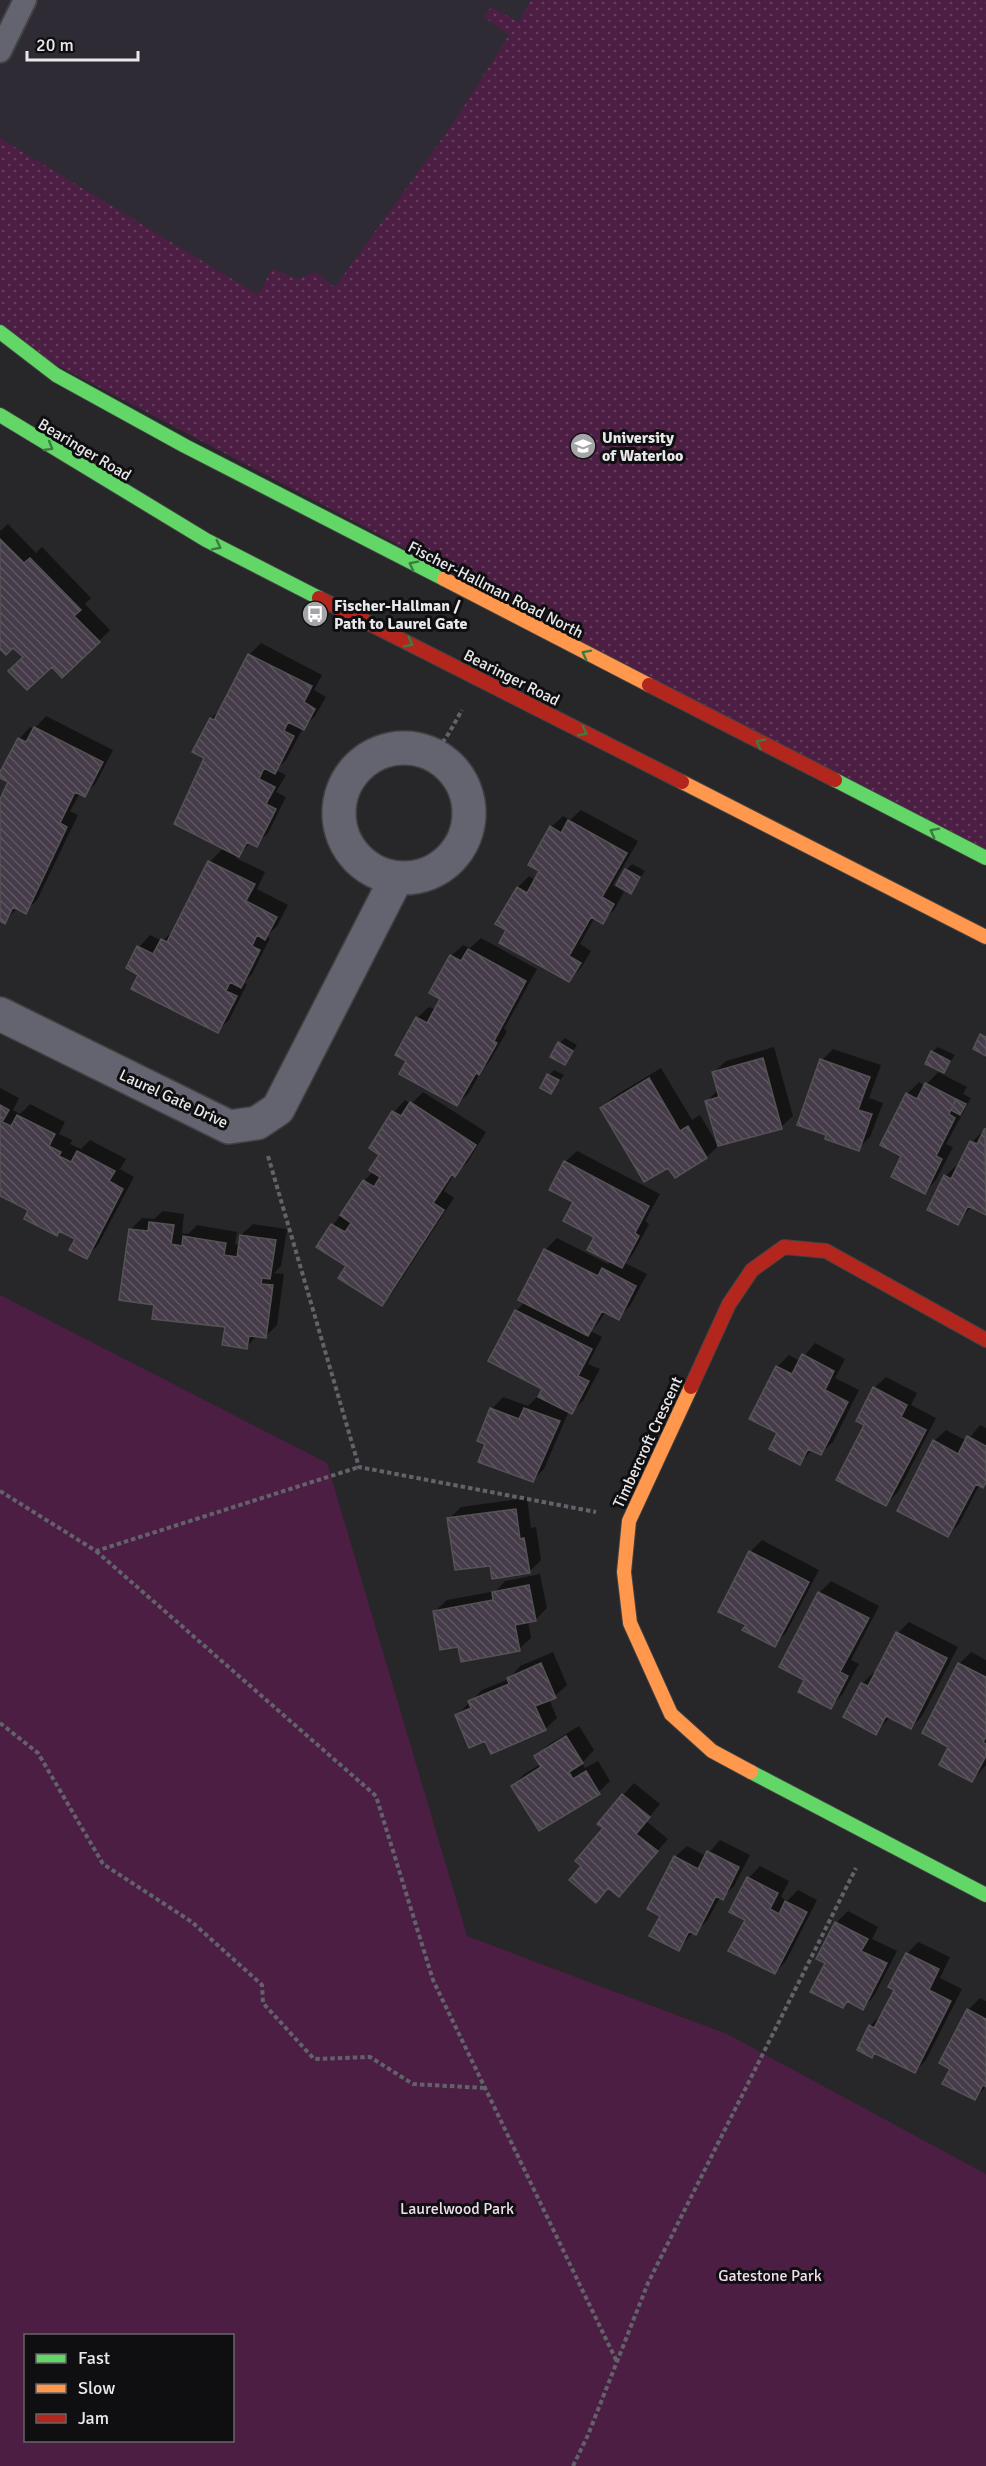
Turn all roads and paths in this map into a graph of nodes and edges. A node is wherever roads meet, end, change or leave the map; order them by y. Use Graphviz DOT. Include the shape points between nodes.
graph roads {
  1 [pos="25,0"];
  2 [pos="0,51"];
  3 [pos="0,332"];
  4 [pos="0,415"];
  5 [pos="466,704"];
  6 [pos="434,754"];
  7 [pos="986,858"];
  8 [pos="396,879"];
  9 [pos="986,937"];
  10 [pos="0,1014"];
  11 [pos="257,1123"];
  12 [pos="986,1340"];
  13 [pos="359,1467"];
  14 [pos="0,1491"];
  15 [pos="628,1521"];
  16 [pos="96,1551"];
  17 [pos="0,1723"];
  18 [pos="871,1836"];
  19 [pos="986,1895"];
  20 [pos="486,2088"];
  21 [pos="617,2362"];
  22 [pos="573,2466"];
  1 -- 2 [label="lane"];
  7 -- 3 [label="main road, Fischer-Hallman Road North, one-way" via="185,446 57,375"];
  4 -- 9 [label="main road, Bearinger Road, one-way" via="206,540"];
  5 -- 6 [label="path"];
  6 -- 8 [label="street" via="460,779 468,801 469,823 456,853 440,869 418,878"];
  6 -- 8 [label="street" via="402,747 380,752 355,768 343,788 338,810 344,842 357,860 376,873"];
  8 -- 11 [label="street" via="278,1109"];
  10 -- 11 [label="street, Laurel Gate Drive" via="229,1127"];
  11 -- 13 [label="path"];
  12 -- 15 [label="main road, Timbercroft Crescent" via="825,1251 784,1248 752,1270 729,1304"];
  13 -- 15 [label="path" via="589,1510"];
  13 -- 16 [label="path"];
  14 -- 16 [label="path"];
  15 -- 18 [label="main road, Timbercroft Crescent" via="624,1572 630,1623 671,1714 712,1750"];
  16 -- 20 [label="path" via="376,1796 433,1980"];
  17 -- 20 [label="path" via="38,1752 103,1864 192,1922 262,1985 263,2003 314,2059 370,2057 413,2084"];
  18 -- 19 [label="main road, Timbercroft Crescent"];
  18 -- 21 [label="path" via="648,2283"];
  20 -- 21 [label="path"];
  21 -- 22 [label="path"];
}
